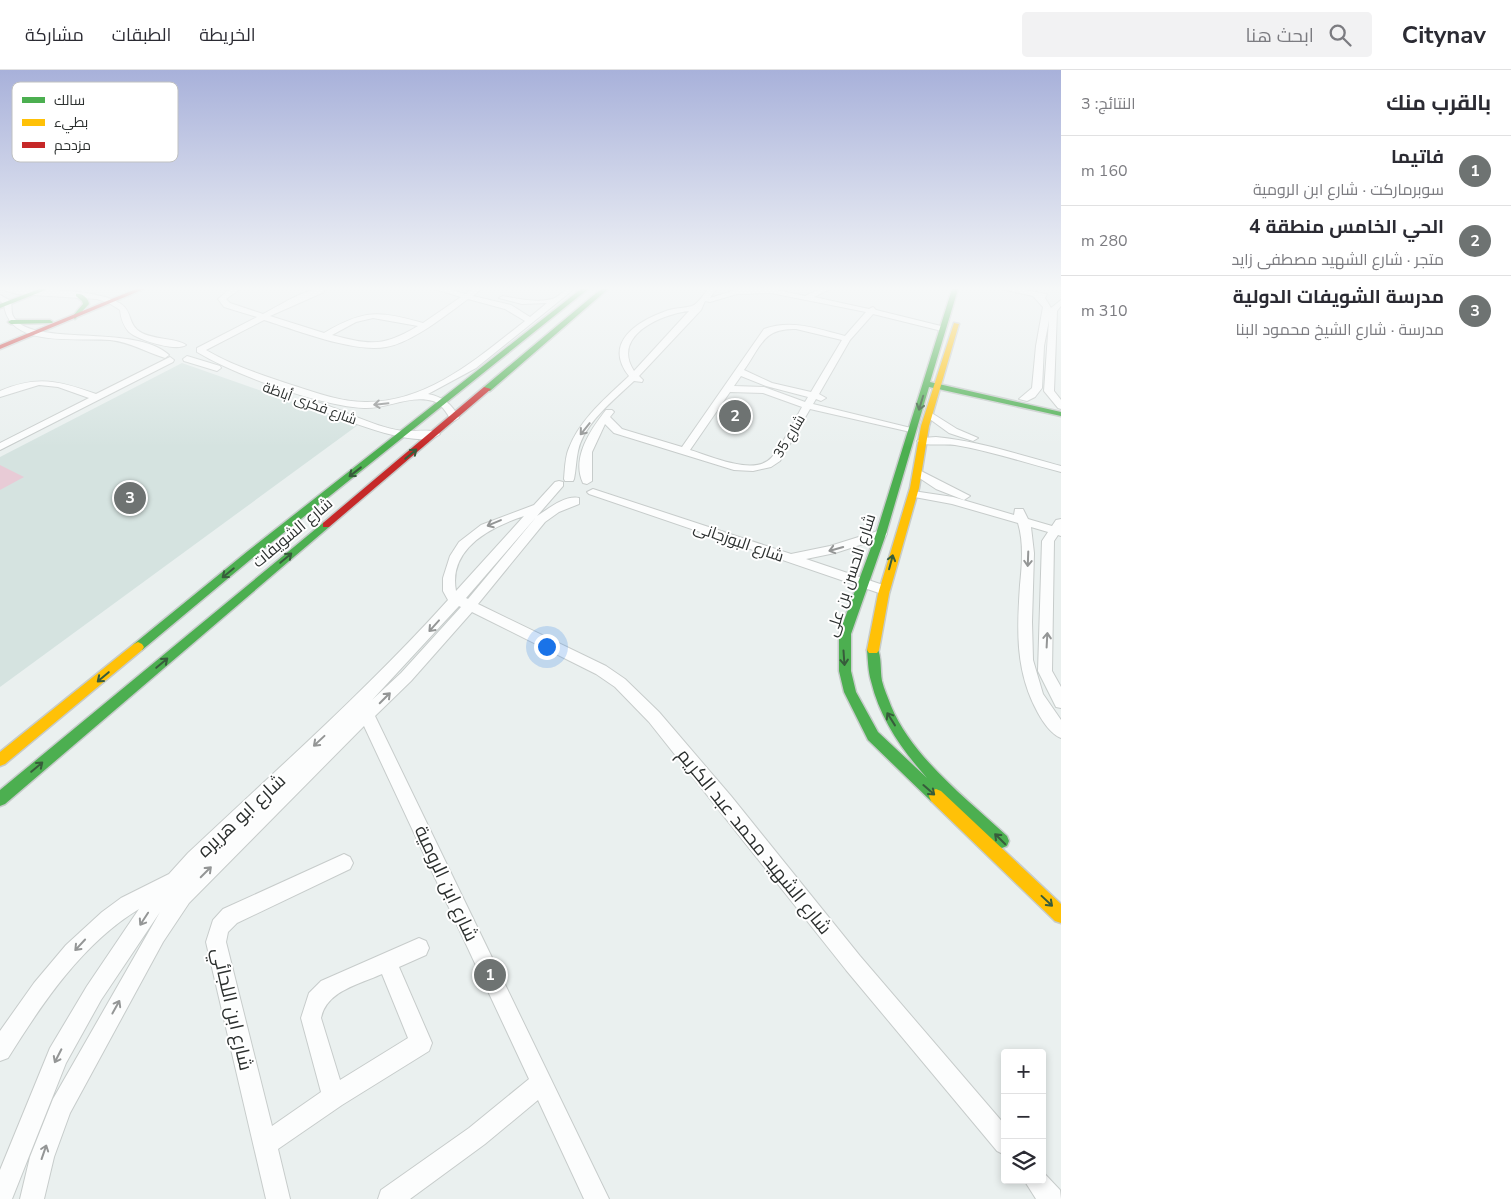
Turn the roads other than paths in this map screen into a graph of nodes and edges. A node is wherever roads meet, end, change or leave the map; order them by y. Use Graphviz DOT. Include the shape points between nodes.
graph roads {
  1 [pos="13,342"];
  2 [pos="127,342"];
  3 [pos="162,342"];
  4 [pos="192,342"];
  5 [pos="216,342"];
  6 [pos="356,342"];
  7 [pos="395,342"];
  8 [pos="502,342"];
  9 [pos="520,342"];
  10 [pos="543,342"];
  11 [pos="626,342"];
  12 [pos="670,342"];
  13 [pos="760,342"];
  14 [pos="845,342"];
  15 [pos="938,342"];
  16 [pos="949,342"];
  17 [pos="1042,342"];
  18 [pos="1051,342"];
  19 [pos="184,345"];
  20 [pos="0,347"];
  21 [pos="200,350"];
  22 [pos="167,357"];
  23 [pos="186,359"];
  24 [pos="1061,360"];
  25 [pos="1050,361"];
  26 [pos="1039,363"];
  27 [pos="1061,364"];
  28 [pos="1061,370"];
  29 [pos="739,371"];
  30 [pos="462,373"];
  31 [pos="1061,375"];
  32 [pos="476,377"];
  33 [pos="636,378"];
  34 [pos="1050,378"];
  35 [pos="927,380"];
  36 [pos="940,383"];
  37 [pos="728,388"];
  38 [pos="963,388"];
  39 [pos="0,394"];
  40 [pos="414,397"];
  41 [pos="98,398"];
  42 [pos="811,399"];
  43 [pos="1024,399"];
  44 [pos="340,402"];
  45 [pos="443,402"];
  46 [pos="1061,407"];
  47 [pos="330,410"];
  48 [pos="605,413"];
  49 [pos="1061,414"];
  50 [pos="930,416"];
  51 [pos="454,418"];
  52 [pos="913,426"];
  53 [pos="618,431"];
  54 [pos="435,434"];
  55 [pos="595,434"];
  56 [pos="402,435"];
  57 [pos="922,441"];
  58 [pos="0,447"];
  59 [pos="684,452"];
  60 [pos="1061,460"];
  61 [pos="1061,469"];
  62 [pos="919,473"];
  63 [pos="564,482"];
  64 [pos="590,487"];
  65 [pos="913,494"];
  66 [pos="575,501"];
  67 [pos="540,507"];
  68 [pos="1021,517"];
  69 [pos="1059,527"];
  70 [pos="880,534"];
  71 [pos="790,558"];
  72 [pos="862,583"];
  73 [pos="884,590"];
  74 [pos="463,603"];
  75 [pos="1026,664"];
  76 [pos="1045,671"];
  77 [pos="1061,702"];
  78 [pos="362,711"];
  79 [pos="1061,731"];
  80 [pos="0,760"];
  81 [pos="0,799"];
  82 [pos="1013,852"];
  83 [pos="344,863"];
  84 [pos="177,878"];
  85 [pos="1061,915"];
  86 [pos="419,948"];
  87 [pos="387,961"];
  88 [pos="0,1050"];
  89 [pos="542,1082"];
  90 [pos="334,1097"];
  91 [pos="1002,1139"];
  92 [pos="264,1145"];
  93 [pos="1039,1184"];
  94 [pos="0,1199"];
  95 [pos="32,1199"];
  96 [pos="278,1199"];
  97 [pos="390,1199"];
  98 [pos="597,1199"];
  99 [pos="1051,1199"];
  1 -- 20 [label="main road"];
  2 -- 22 [label="street" via="146,346"];
  3 -- 19 [label="street"];
  4 -- 19 [label="street"];
  5 -- 21 [label="street"];
  6 -- 7 [label="street" via="376,346"];
  8 -- 30 [label="street"];
  9 -- 32 [label="main road, شارع الشويفات"];
  10 -- 51 [label="main road, شارع الشويفات"];
  11 -- 33 [label="street" via="622,351 624,361"];
  12 -- 33 [label="street, شارع ابو هريره"];
  13 -- 29 [label="street"];
  14 -- 42 [label="street, شارع 35"];
  15 -- 35 [label="main road, شارع الحسن بن على"];
  16 -- 36 [label="main road, شارع الحسن بن على"];
  17 -- 26 [label="street"];
  18 -- 25 [label="street"];
  19 -- 21 [label="street, شارع فكرى أباظة" via="197,346"];
  19 -- 22 [label="street" via="170,349"];
  21 -- 23 [label="street"];
  21 -- 44 [label="street, شارع فكرى أباظة" via="220,362"];
  22 -- 23 [label="street"];
  22 -- 41 [label="street"];
  23 -- 47 [label="street, شارع فكرى أباظة"];
  24 -- 25 [label="street"];
  25 -- 26 [label="street"];
  25 -- 27 [label="street"];
  25 -- 28 [label="street"];
  25 -- 34 [label="street"];
  26 -- 43 [label="street" via="1037,388"];
  29 -- 37 [label="street"];
  29 -- 42 [label="street" via="765,385"];
  30 -- 32 [label="main road"];
  30 -- 40 [label="street"];
  31 -- 34 [label="street"];
  32 -- 45 [label="main road, شارع الشويفات"];
  33 -- 48 [label="street, شارع ابو هريره"];
  34 -- 46 [label="street" via="1050,394"];
  35 -- 36 [label="main road"];
  35 -- 52 [label="main road, شارع الحسن بن على, one-way"];
  36 -- 38 [label="main road"];
  36 -- 50 [label="main road, شارع الحسن بن على"];
  37 -- 42 [label="street" via="764,390"];
  37 -- 59 [label="street"];
  38 -- 43 [label="main road"];
  38 -- 49 [label="main road"];
  39 -- 41 [label="street" via="24,384 45,381"];
  40 -- 44 [label="street, شارع فكرى أباظة, one-way" via="379,404"];
  40 -- 45 [label="street, شارع فكرى أباظة" via="433,397"];
  41 -- 58 [label="street"];
  42 -- 52 [label="street"];
  42 -- 59 [label="street, شارع 35" via="776,459 761,468 738,468"];
  43 -- 46 [label="main road"];
  44 -- 47 [label="street"];
  45 -- 51 [label="street"];
  45 -- 56 [label="main road, شارع الشويفات"];
  47 -- 56 [label="street, شارع فكرى أباظة"];
  48 -- 53 [label="street"];
  48 -- 55 [label="street, شارع ابو هريره"];
  48 -- 63 [label="street, شارع ابو هريره, one-way" via="577,440"];
  50 -- 57 [label="main road, شارع الحسن بن على"];
  50 -- 60 [label="street" via="964,435"];
  51 -- 54 [label="main road, شارع الشويفات"];
  52 -- 70 [label="main road, شارع الحسن بن على"];
  53 -- 55 [label="street, شارع 35"];
  53 -- 59 [label="street, شارع 35"];
  54 -- 56 [label="street, شارع فكرى أباظة"];
  81 -- 54 [label="main road, شارع الشويفات, one-way"];
  55 -- 64 [label="street, شارع ابو هريره" via="584,462"];
  56 -- 80 [label="main road, شارع الشويفات, one-way" via="252,553"];
  57 -- 61 [label="street" via="955,442"];
  57 -- 62 [label="main road, شارع الحسن بن على"];
  62 -- 65 [label="main road, شارع الحسن بن على"];
  62 -- 68 [label="street" via="949,491"];
  63 -- 64 [label="street, شارع البوزجانى"];
  63 -- 66 [label="street" via="559,493"];
  63 -- 67 [label="street, شارع ابو هريره"];
  64 -- 66 [label="street, شارع ابو هريره" via="587,498"];
  64 -- 71 [label="street, شارع البوزجانى"];
  65 -- 68 [label="street"];
  73 -- 65 [label="main road, شارع الحسن بن على, one-way"];
  66 -- 74 [label="street, شارع ابو هريره" via="541,519"];
  67 -- 74 [label="street, شارع ابو هريره"];
  67 -- 74 [label="street, one-way" via="481,528 464,542 449,579 450,593"];
  68 -- 69 [label="street"];
  68 -- 75 [label="street, one-way" via="1028,540"];
  76 -- 69 [label="street, one-way" via="1048,541"];
  70 -- 71 [label="street, one-way" via="832,550"];
  70 -- 72 [label="main road, شارع الحسن بن على"];
  71 -- 72 [label="street, شارع البوزجانى"];
  72 -- 73 [label="street, شارع البوزجانى"];
  72 -- 85 [label="main road, شارع الحسن بن على, one-way" via="844,634 843,652 850,692 873,736"];
  82 -- 73 [label="main road, شارع الحسن بن على, one-way" via="906,743 887,714 879,694 873,646"];
  74 -- 78 [label="street, شارع ابو هريره" via="406,677"];
  74 -- 91 [label="street, شارع الشهيد محمد عبد الكريم" via="601,670 643,704 853,963"];
  75 -- 76 [label="street"];
  75 -- 79 [label="street" via="1036,697"];
  76 -- 77 [label="street"];
  78 -- 84 [label="street, شارع ابو هريره, one-way" via="201,852"];
  78 -- 89 [label="street, شارع ابن الرومية"];
  95 -- 78 [label="street, شارع ابو هريره, one-way" via="42,1157 62,1106 156,935 182,896"];
  83 -- 92 [label="street, شارع ابن اللجائي" via="230,916 220,927 216,942 218,954"];
  84 -- 88 [label="street, one-way" via="127,906 87,938 58,969"];
  84 -- 94 [label="street, شارع ابو هريره, one-way" via="151,908 94,993 58,1056"];
  86 -- 87 [label="street"];
  87 -- 90 [label="street" via="328,988 313,1006 311,1018"];
  87 -- 90 [label="street" via="421,1043"];
  89 -- 97 [label="street" via="477,1136"];
  89 -- 98 [label="street, شارع ابن الرومية"];
  90 -- 92 [label="street"];
  92 -- 96 [label="street, شارع ابن اللجائي"];
  93 -- 99 [label="street"];
}
